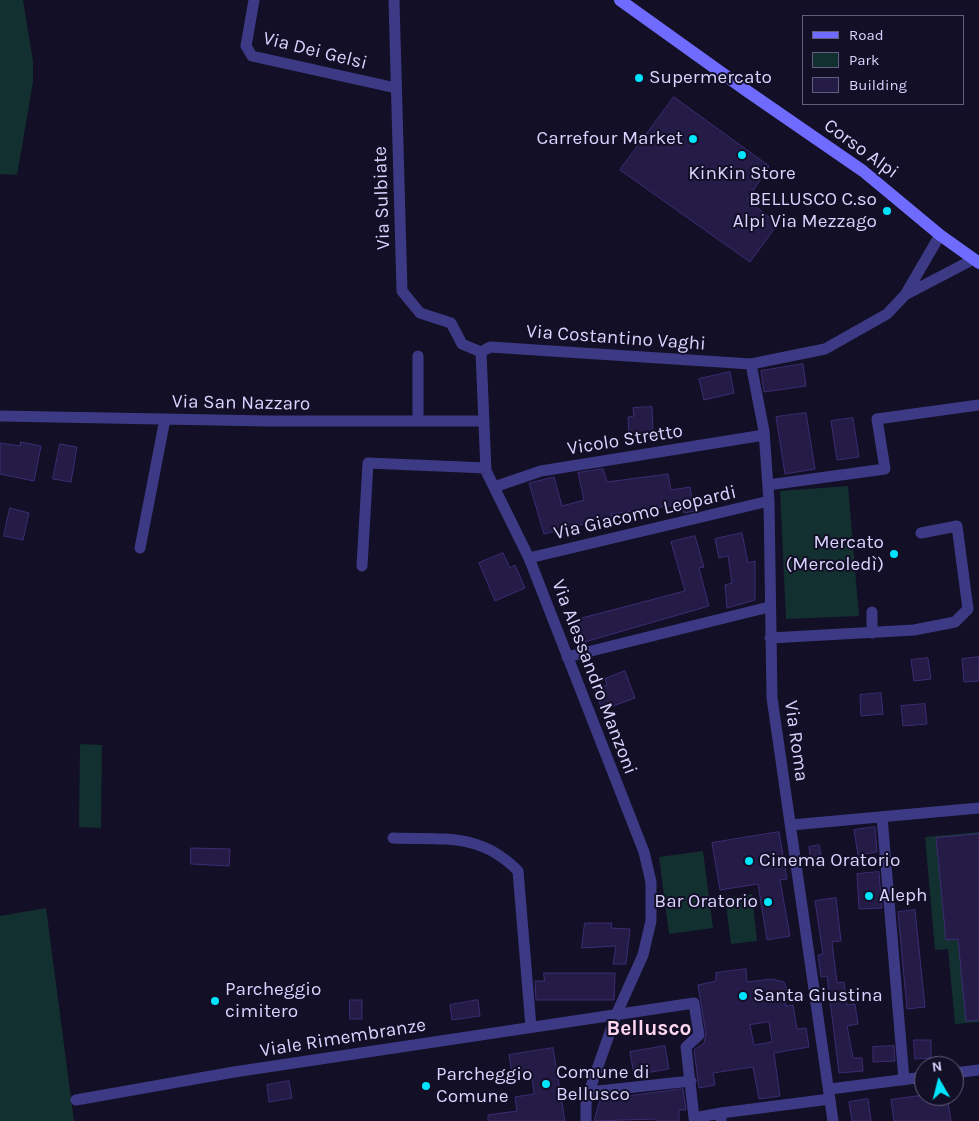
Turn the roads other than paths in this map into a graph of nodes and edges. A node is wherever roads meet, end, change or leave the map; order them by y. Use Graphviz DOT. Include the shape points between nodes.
graph roads {
  1 [pos="254,0"];
  2 [pos="394,0"];
  3 [pos="620,0"];
  4 [pos="396,88"];
  5 [pos="940,235"];
  6 [pos="976,262"];
  7 [pos="905,295"];
  8 [pos="480,352"];
  9 [pos="418,356"];
  10 [pos="752,364"];
  11 [pos="979,406"];
  12 [pos="0,416"];
  13 [pos="165,419"];
  14 [pos="418,421"];
  15 [pos="482,422"];
  16 [pos="764,435"];
  17 [pos="486,468"];
  18 [pos="768,485"];
  19 [pos="494,487"];
  20 [pos="769,501"];
  21 [pos="921,533"];
  22 [pos="140,548"];
  23 [pos="528,558"];
  24 [pos="362,566"];
  25 [pos="769,607"];
  26 [pos="872,612"];
  27 [pos="872,633"];
  28 [pos="770,638"];
  29 [pos="567,657"];
  30 [pos="979,808"];
  31 [pos="882,817"];
  32 [pos="791,826"];
  33 [pos="393,838"];
  34 [pos="616,1015"];
  35 [pos="531,1027"];
  36 [pos="979,1070"];
  37 [pos="964,1072"];
  38 [pos="914,1078"];
  39 [pos="904,1080"];
  40 [pos="690,1081"];
  41 [pos="589,1092"];
  42 [pos="830,1094"];
  43 [pos="76,1100"];
  44 [pos="721,1117"];
  45 [pos="586,1121"];
  46 [pos="834,1121"];
  1 -- 4 [label="street, Via Dei Gelsi" via="246,46 252,56"];
  2 -- 4 [label="street, Via Sulbiate"];
  3 -- 5 [label="main road, Corso Alpi" via="863,171"];
  4 -- 8 [label="street, Via Sulbiate" via="402,291 420,313 451,323 462,344"];
  5 -- 6 [label="main road, Corso Alpi"];
  5 -- 7 [label="street"];
  6 -- 7 [label="street"];
  7 -- 10 [label="street, Via Costantino Vaghi" via="886,314 825,349"];
  8 -- 10 [label="street, Via Costantino Vaghi" via="490,347"];
  8 -- 15 [label="street, Via Alessandro Manzoni"];
  9 -- 14 [label="street"];
  10 -- 16 [label="street, Via Roma"];
  11 -- 18 [label="street" via="877,419 884,469"];
  12 -- 13 [label="street, Via San Nazzaro"];
  13 -- 14 [label="street, Via San Nazzaro"];
  13 -- 22 [label="street"];
  14 -- 15 [label="street, Via San Nazzaro"];
  15 -- 17 [label="street, Via Alessandro Manzoni"];
  16 -- 18 [label="street, Via Roma"];
  16 -- 19 [label="street, Vicolo Stretto" via="541,471"];
  17 -- 19 [label="street, Via Alessandro Manzoni"];
  17 -- 24 [label="street" via="368,462"];
  18 -- 20 [label="street, Via Roma"];
  19 -- 23 [label="street, Via Alessandro Manzoni"];
  20 -- 23 [label="street, Via Giacomo Leopardi"];
  20 -- 25 [label="street, Via Roma"];
  21 -- 27 [label="street" via="957,526 968,609 956,622"];
  23 -- 29 [label="street, Via Alessandro Manzoni"];
  25 -- 28 [label="street, Via Roma"];
  25 -- 29 [label="street"];
  26 -- 27 [label="street"];
  27 -- 28 [label="street"];
  28 -- 32 [label="street, Via Roma" via="772,698"];
  29 -- 34 [label="street, Via Alessandro Manzoni" via="644,852 651,882 651,921 643,955"];
  30 -- 31 [label="street"];
  31 -- 32 [label="street"];
  31 -- 39 [label="street"];
  32 -- 42 [label="street, Via Roma"];
  33 -- 35 [label="street" via="476,843 505,858 518,871"];
  34 -- 35 [label="street, Viale Rimembranze"];
  34 -- 40 [label="street, Viale Rimembranze" via="694,1003 699,1035 686,1047"];
  34 -- 41 [label="street, Via Alessandro Manzoni"];
  35 -- 43 [label="street, Viale Rimembranze" via="234,1072"];
  36 -- 37 [label="street"];
  38 -- 39 [label="street"];
  39 -- 42 [label="street"];
  40 -- 41 [label="street"];
  40 -- 44 [label="street" via="694,1118"];
  41 -- 45 [label="street, Via Alessandro Manzoni"];
  42 -- 44 [label="street"];
  42 -- 46 [label="street, Via Roma"];
}
